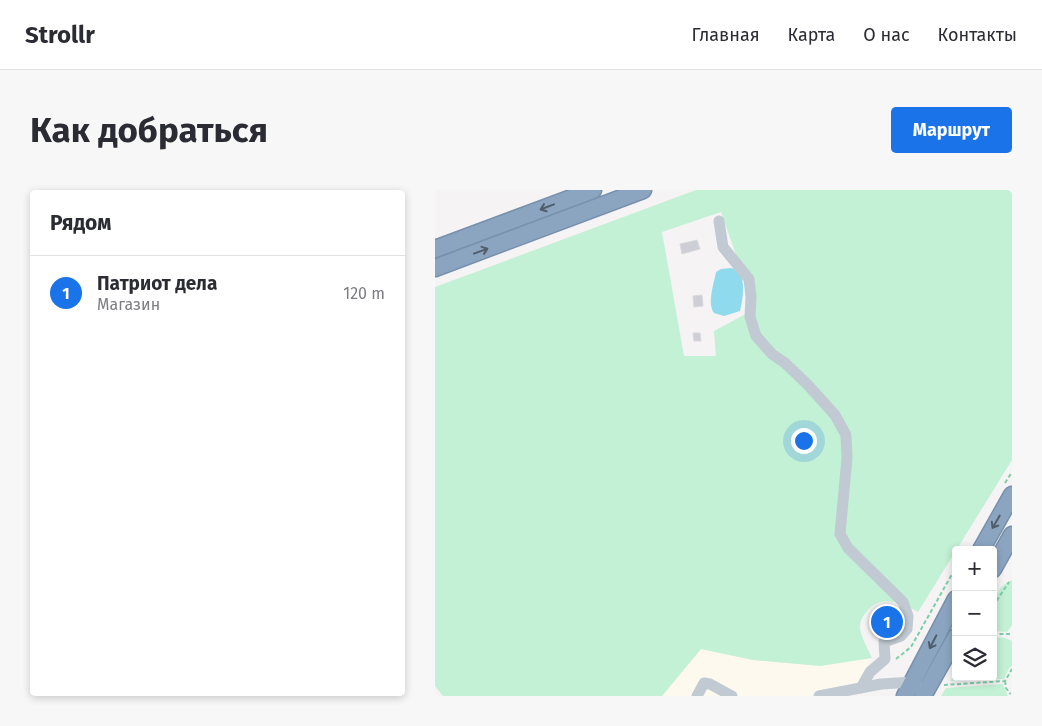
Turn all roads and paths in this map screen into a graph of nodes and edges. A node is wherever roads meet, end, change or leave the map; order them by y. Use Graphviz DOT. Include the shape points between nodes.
graph roads {
  1 [pos="593,190"];
  2 [pos="643,190"];
  3 [pos="719,221"];
  4 [pos="435,249"];
  5 [pos="435,268"];
  6 [pos="1012,495"];
  7 [pos="1012,535"];
  8 [pos="983,546"];
  9 [pos="997,562"];
  10 [pos="1009,582"];
  11 [pos="997,600"];
  12 [pos="952,608"];
  13 [pos="997,634"];
  14 [pos="1012,634"];
  15 [pos="952,642"];
  16 [pos="1012,669"];
  17 [pos="1005,681"];
  18 [pos="944,685"];
  19 [pos="861,688"];
  20 [pos="916,691"];
  21 [pos="837,694"];
  22 [pos="697,696"];
  23 [pos="732,696"];
  24 [pos="819,696"];
  25 [pos="1012,696"];
  1 -- 4 [label="highway, one-way"];
  5 -- 2 [label="highway, one-way"];
  3 -- 19 [label="lane" via="723,247 749,279 750,317 756,336 808,385 835,416 846,435 840,534 848,548 903,602 908,616 907,629 901,636 884,642 885,659 870,672"];
  6 -- 8 [label="highway, one-way"];
  7 -- 9 [label="highway"];
  10 -- 11 [label="path"];
  12 -- 20 [label="highway, one-way"];
  13 -- 14 [label="path"];
  15 -- 20 [label="highway"];
  16 -- 17 [label="path"];
  17 -- 18 [label="path"];
  17 -- 25 [label="path"];
  19 -- 20 [label="lane"];
  19 -- 21 [label="lane"];
  21 -- 24 [label="lane"];
  22 -- 23 [label="lane" via="704,683"];
}
